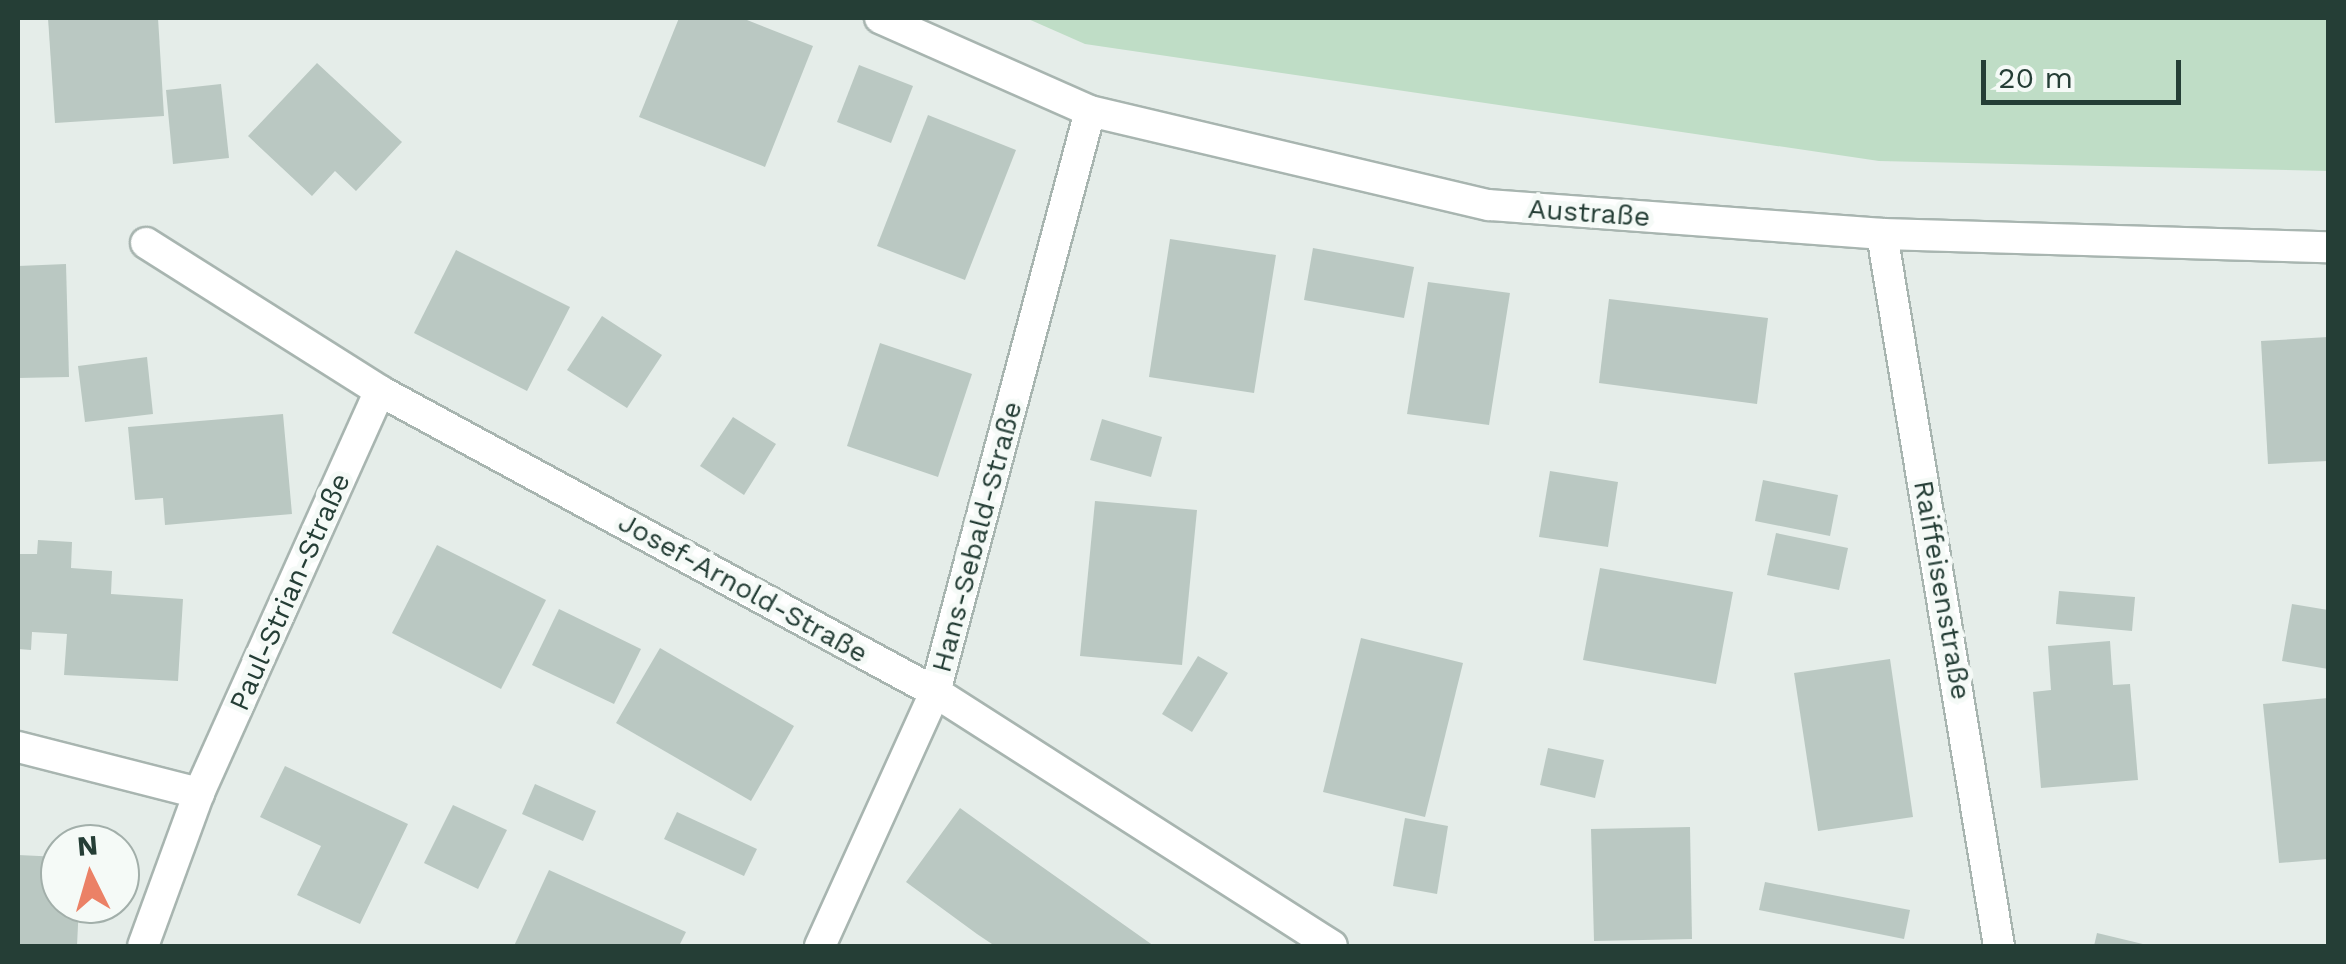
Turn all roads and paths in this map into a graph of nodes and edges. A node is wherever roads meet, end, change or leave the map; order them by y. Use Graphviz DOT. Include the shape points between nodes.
graph roads {
  1 [pos="880,18"];
  2 [pos="1090,111"];
  3 [pos="1882,234"];
  4 [pos="146,243"];
  5 [pos="2328,248"];
  6 [pos="380,390"];
  7 [pos="935,692"];
  8 [pos="18,747"];
  9 [pos="199,794"];
  10 [pos="143,946"];
  11 [pos="820,946"];
  12 [pos="1332,946"];
  13 [pos="1999,946"];
  1 -- 2 [label="street, Austraße"];
  2 -- 3 [label="street, Austraße" via="1488,206"];
  2 -- 7 [label="street, Hans-Sebald-Straße"];
  3 -- 5 [label="street, Austraße"];
  3 -- 13 [label="street, Raiffeisenstraße"];
  4 -- 6 [label="street, Josef-Arnold-Straße"];
  6 -- 7 [label="street, Josef-Arnold-Straße"];
  6 -- 9 [label="street, Paul-Strian-Straße"];
  7 -- 11 [label="street, Hans-Sebald-Straße"];
  7 -- 12 [label="street, Josef-Arnold-Straße"];
  8 -- 9 [label="street"];
  9 -- 10 [label="street, Paul-Strian-Straße"];
}
